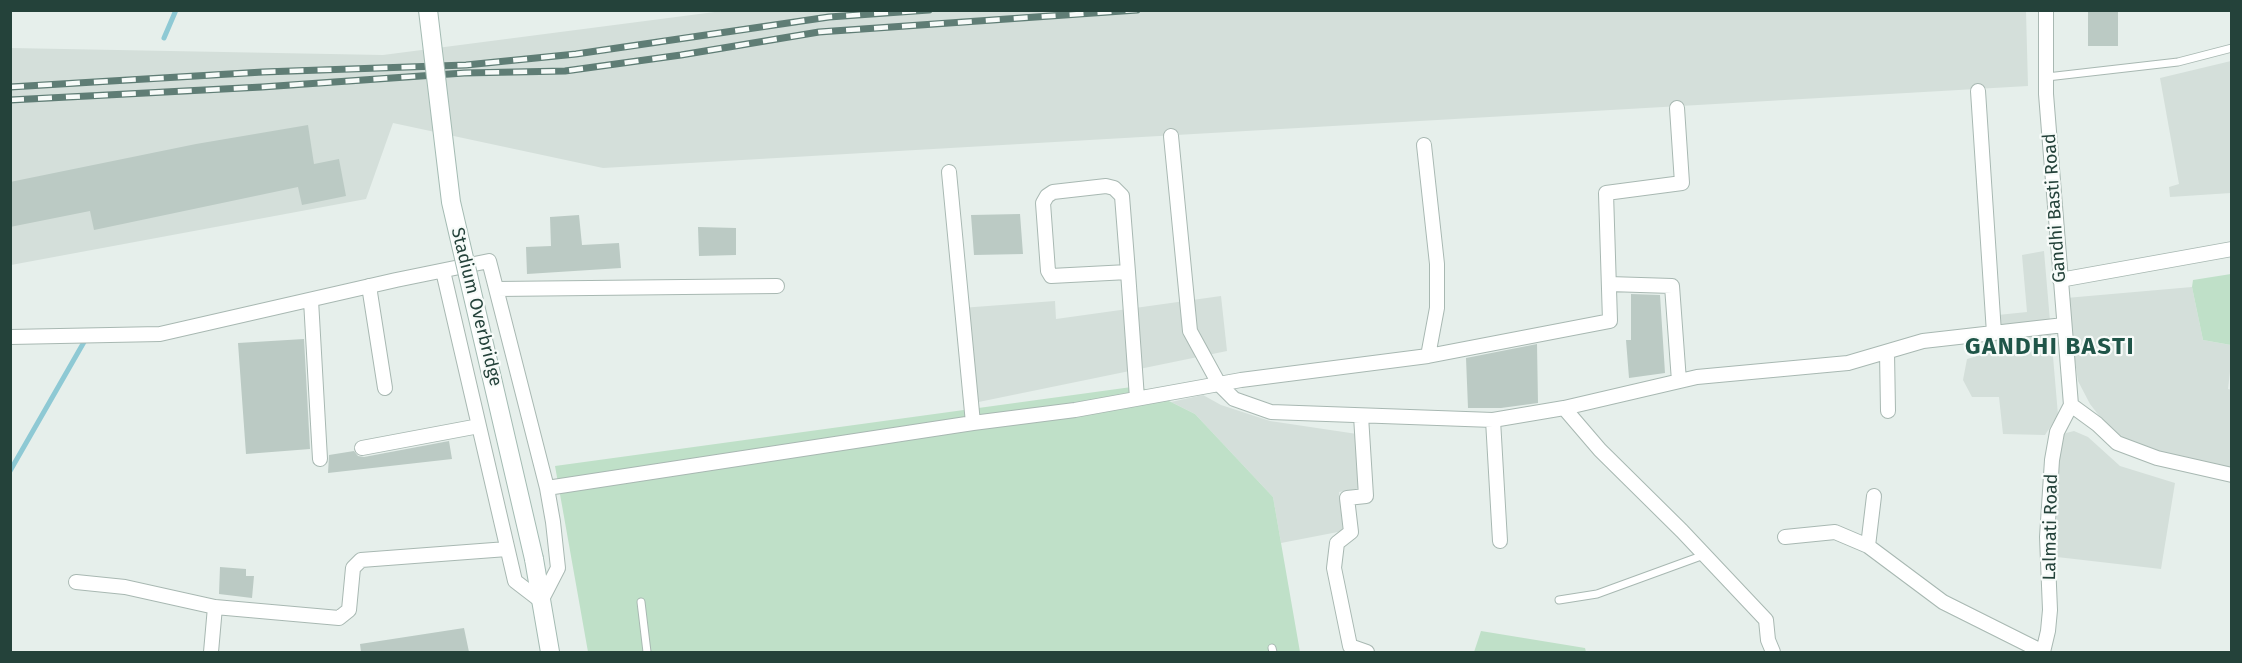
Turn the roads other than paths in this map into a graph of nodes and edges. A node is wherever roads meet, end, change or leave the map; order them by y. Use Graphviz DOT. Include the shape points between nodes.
graph roads {
  1 [pos="428,10"];
  2 [pos="2046,10"];
  3 [pos="2232,48"];
  4 [pos="2047,77"];
  5 [pos="1978,91"];
  6 [pos="1677,108"];
  7 [pos="1171,136"];
  8 [pos="1424,145"];
  9 [pos="949,172"];
  10 [pos="2232,249"];
  11 [pos="443,271"];
  12 [pos="1128,272"];
  13 [pos="2060,280"];
  14 [pos="1609,284"];
  15 [pos="369,286"];
  16 [pos="777,286"];
  17 [pos="497,289"];
  18 [pos="311,300"];
  19 [pos="2064,325"];
  20 [pos="1994,333"];
  21 [pos="10,337"];
  22 [pos="1887,352"];
  23 [pos="1428,356"];
  24 [pos="1679,381"];
  25 [pos="1219,384"];
  26 [pos="385,388"];
  27 [pos="1137,398"];
  28 [pos="2071,405"];
  29 [pos="1564,408"];
  30 [pos="1888,411"];
  31 [pos="1361,416"];
  32 [pos="1493,420"];
  33 [pos="973,423"];
  34 [pos="479,426"];
  35 [pos="362,448"];
  36 [pos="320,459"];
  37 [pos="2232,475"];
  38 [pos="547,488"];
  39 [pos="1874,496"];
  40 [pos="1785,537"];
  41 [pos="1500,541"];
  42 [pos="1868,546"];
  43 [pos="507,549"];
  44 [pos="1704,555"];
  45 [pos="76,582"];
  46 [pos="1559,600"];
  47 [pos="541,601"];
  48 [pos="641,602"];
  49 [pos="215,607"];
  50 [pos="211,652"];
  51 [pos="550,652"];
  52 [pos="647,652"];
  53 [pos="1366,652"];
  54 [pos="1773,652"];
  55 [pos="2043,652"];
  1 -- 47 [label="main road, Stadium Overbridge, bridge" via="451,202"];
  2 -- 4 [label="street, Gandhi Basti Road"];
  3 -- 4 [label="lane" via="2178,62"];
  4 -- 13 [label="street, Gandhi Basti Road"];
  5 -- 20 [label="street"];
  6 -- 14 [label="street" via="1682,183 1605,193"];
  7 -- 25 [label="street" via="1190,331"];
  8 -- 23 [label="street" via="1437,264 1437,308"];
  9 -- 33 [label="street"];
  10 -- 13 [label="street"];
  11 -- 15 [label="street"];
  11 -- 17 [label="street" via="489,261"];
  11 -- 34 [label="street"];
  12 -- 12 [label="street" via="1122,196 1114,188 1053,192 1047,196 1043,202 1051,276"];
  12 -- 27 [label="street"];
  13 -- 19 [label="street, Gandhi Basti Road"];
  14 -- 23 [label="street" via="1610,321"];
  14 -- 24 [label="street" via="1672,286"];
  15 -- 18 [label="street"];
  15 -- 26 [label="street"];
  16 -- 17 [label="street"];
  17 -- 38 [label="street"];
  18 -- 21 [label="street" via="160,334"];
  18 -- 36 [label="street"];
  19 -- 20 [label="street"];
  19 -- 28 [label="street, Gandhi Basti Road"];
  20 -- 22 [label="street" via="1923,341"];
  22 -- 24 [label="street" via="1848,363"];
  22 -- 30 [label="street"];
  23 -- 25 [label="street"];
  24 -- 29 [label="street"];
  25 -- 27 [label="street"];
  25 -- 31 [label="street" via="1234,399 1271,412"];
  27 -- 33 [label="street"];
  28 -- 37 [label="street" via="2117,443 2157,458"];
  28 -- 55 [label="street, Lalmati Road" via="2057,432 2052,460 2047,537 2050,610"];
  29 -- 32 [label="street"];
  29 -- 44 [label="street"];
  31 -- 32 [label="street"];
  31 -- 53 [label="street" via="1366,496 1347,498 1351,532 1337,543 1334,568 1350,646"];
  32 -- 41 [label="street"];
  33 -- 38 [label="street"];
  34 -- 35 [label="street"];
  34 -- 43 [label="street"];
  38 -- 47 [label="street" via="558,568"];
  39 -- 42 [label="street"];
  40 -- 42 [label="street" via="1835,532"];
  42 -- 55 [label="street" via="1943,602"];
  43 -- 47 [label="street" via="515,581"];
  43 -- 49 [label="street" via="361,560 353,568 349,610 339,618"];
  44 -- 46 [label="lane" via="1597,594"];
  44 -- 54 [label="street" via="1766,620"];
  45 -- 49 [label="street" via="125,586"];
  47 -- 51 [label="main road, Stadium Overbridge"];
  48 -- 52 [label="lane"];
  49 -- 50 [label="street"];
}
